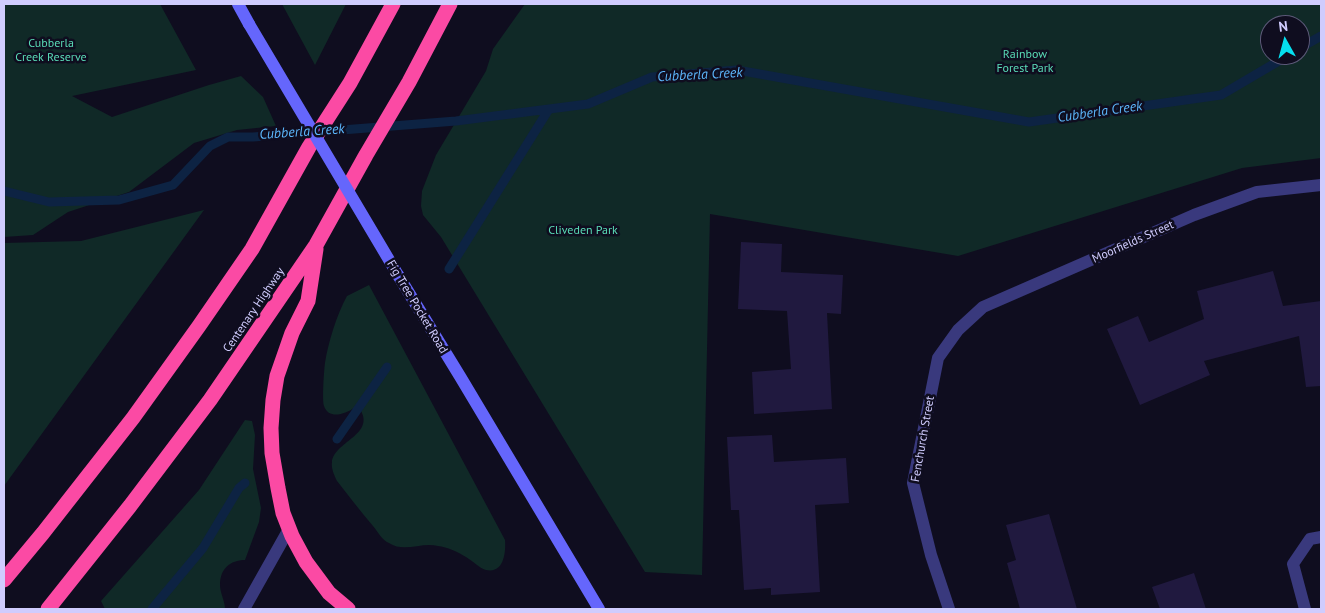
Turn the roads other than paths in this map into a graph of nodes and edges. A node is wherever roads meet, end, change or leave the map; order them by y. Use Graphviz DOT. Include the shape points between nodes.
graph roads {
  1 [pos="238,4"];
  2 [pos="393,4"];
  3 [pos="450,4"];
  4 [pos="1321,185"];
  5 [pos="316,245"];
  6 [pos="958,330"];
  7 [pos="289,529"];
  8 [pos="1321,537"];
  9 [pos="4,580"];
  10 [pos="48,609"];
  11 [pos="244,609"];
  12 [pos="348,609"];
  13 [pos="598,609"];
  14 [pos="949,609"];
  15 [pos="1305,609"];
  1 -- 13 [label="main road, Fig Tree Pocket Road, bridge"];
  2 -- 9 [label="highway" via="252,249 133,418"];
  3 -- 5 [label="highway, Centenary Highway"];
  4 -- 6 [label="street, Moorfields Street" via="1257,192 1194,216 983,307"];
  5 -- 7 [label="highway" via="308,300 284,353 273,400 272,453"];
  5 -- 10 [label="highway, Centenary Highway" via="210,400"];
  6 -- 14 [label="street, Fenchurch Street" via="938,358 913,482 931,555"];
  7 -- 11 [label="street"];
  7 -- 12 [label="highway" via="306,562 329,593"];
  8 -- 15 [label="street" via="1310,539 1293,564"];
}
